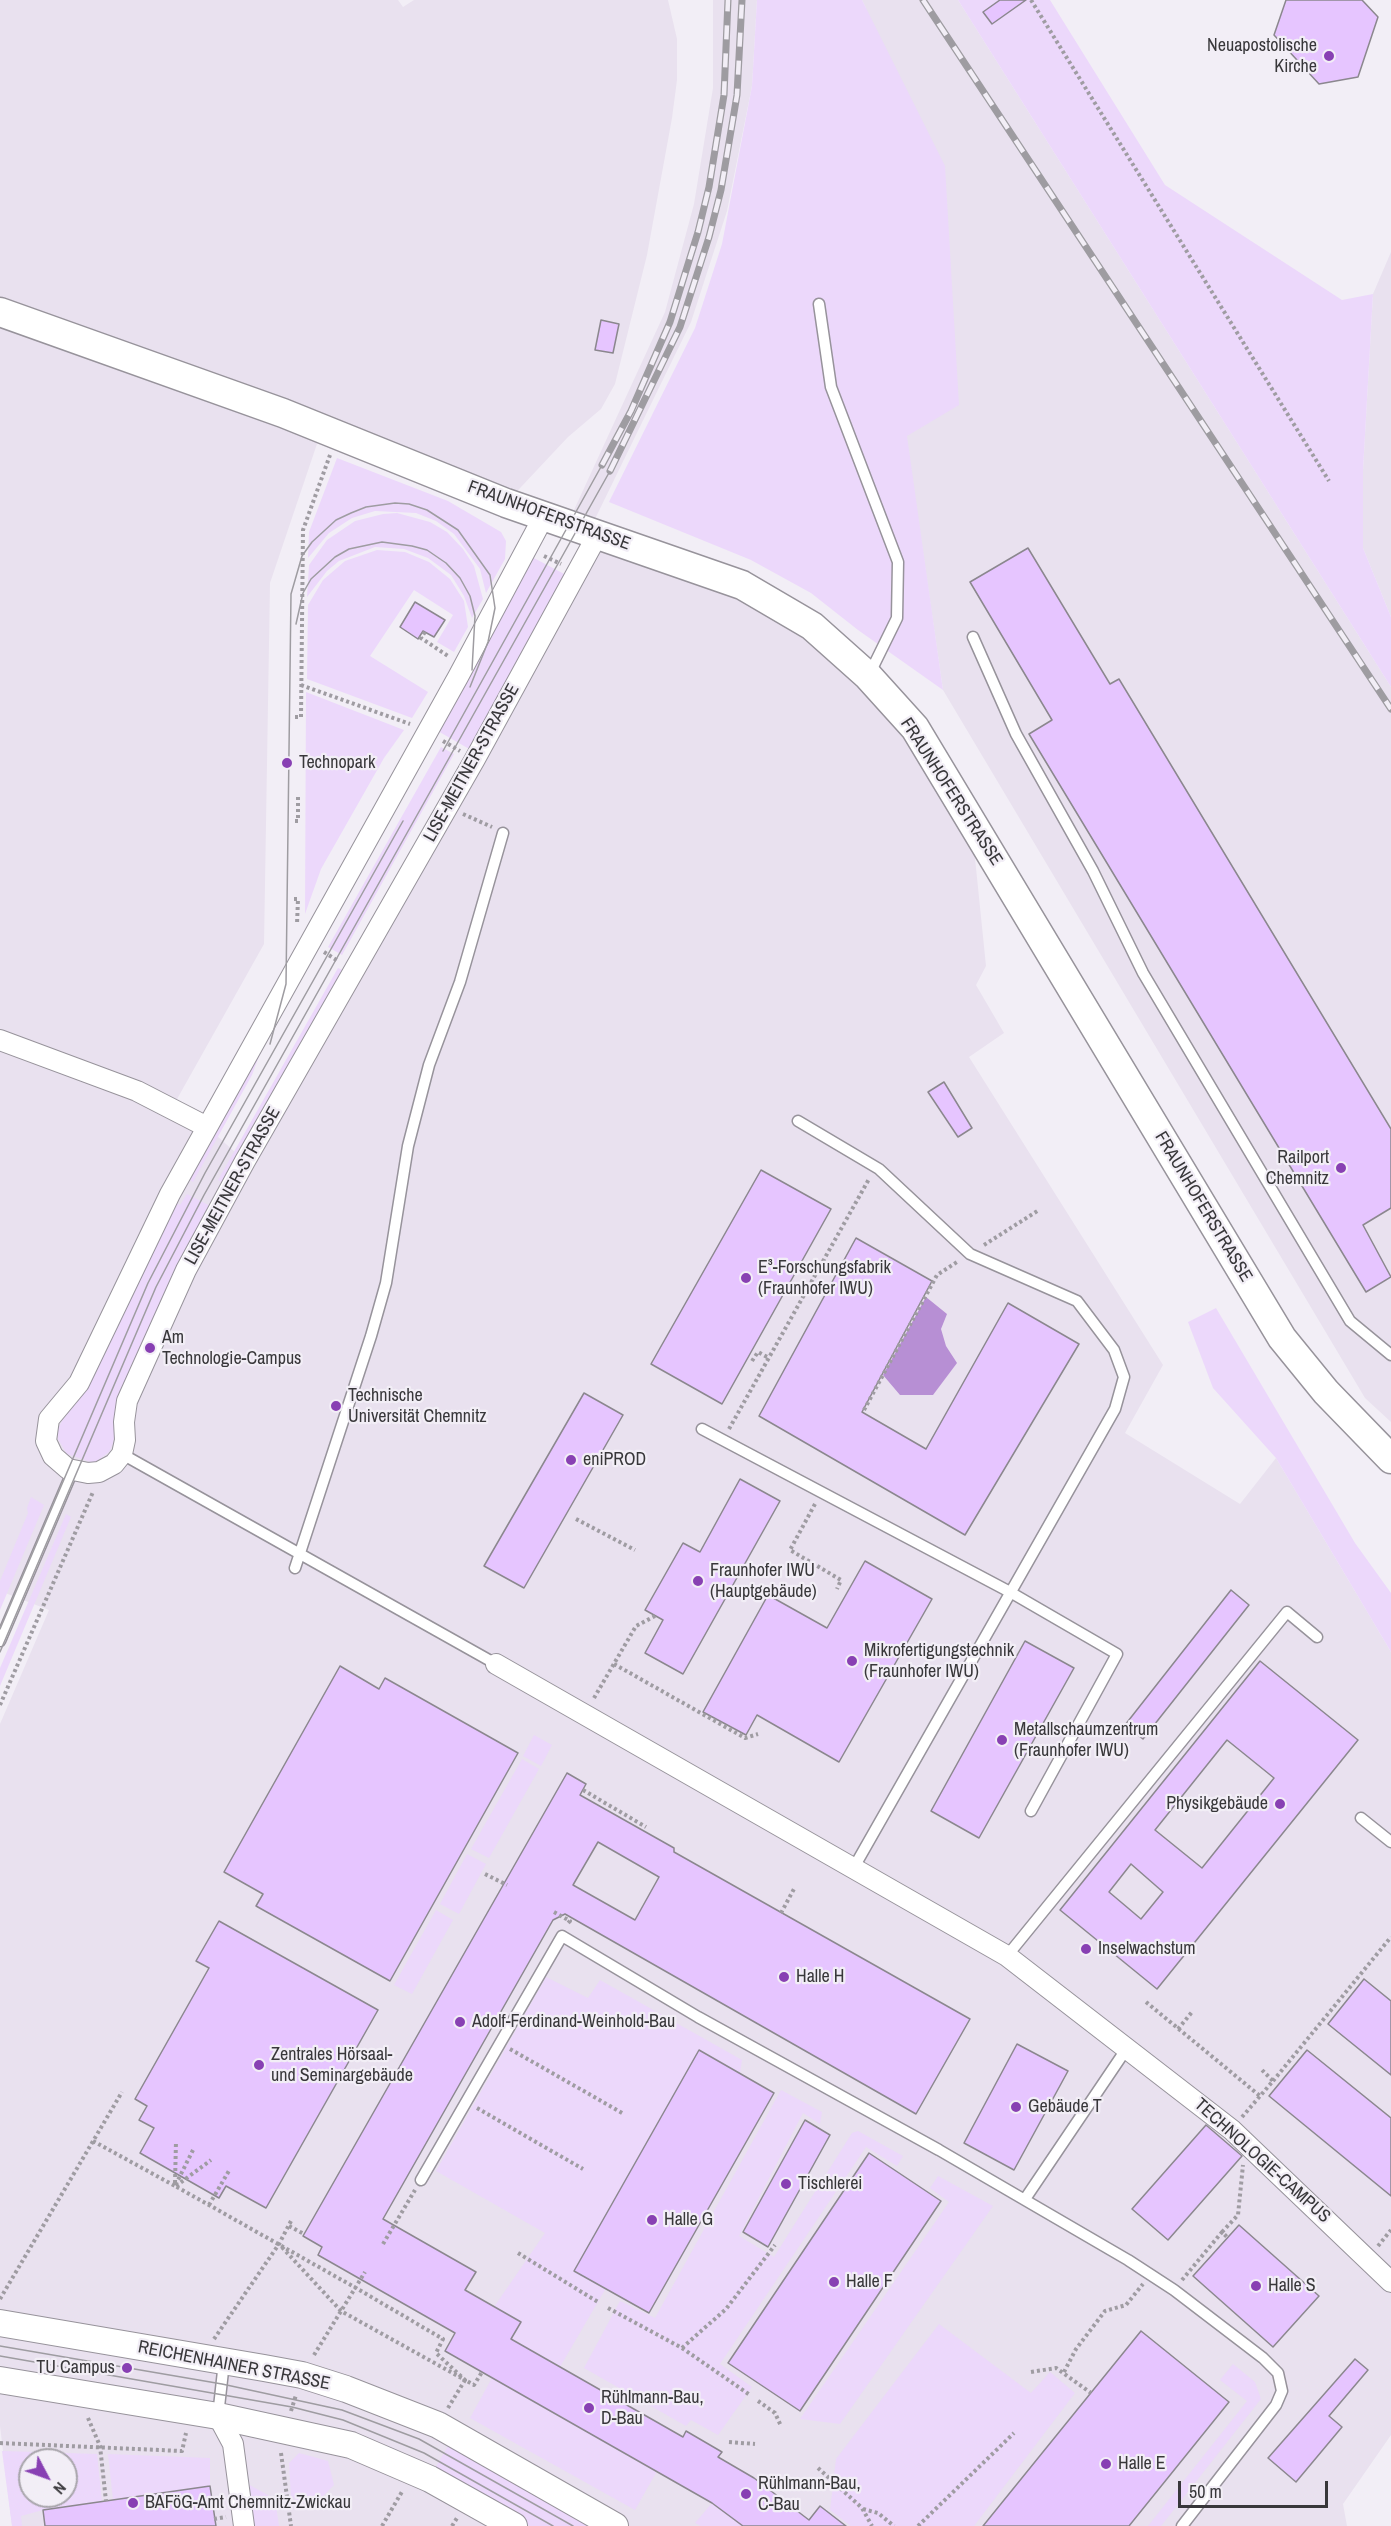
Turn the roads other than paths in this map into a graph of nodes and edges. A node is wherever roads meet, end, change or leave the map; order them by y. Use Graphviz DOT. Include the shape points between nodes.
graph roads {
  1 [pos="819,304"];
  2 [pos="0,312"];
  3 [pos="544,516"];
  4 [pos="598,534"];
  5 [pos="973,637"];
  6 [pos="868,676"];
  7 [pos="503,833"];
  8 [pos="0,1040"];
  9 [pos="798,1121"];
  10 [pos="207,1127"];
  11 [pos="1391,1355"];
  12 [pos="702,1429"];
  13 [pos="122,1454"];
  14 [pos="1391,1459"];
  15 [pos="73,1470"];
  16 [pos="300,1553"];
  17 [pos="295,1568"];
  18 [pos="1010,1592"];
  19 [pos="1317,1637"];
  20 [pos="0,1641"];
  21 [pos="496,1664"];
  22 [pos="1030,1811"];
  23 [pos="1361,1818"];
  24 [pos="1391,1842"];
  25 [pos="853,1869"];
  26 [pos="1007,1956"];
  27 [pos="1127,2048"];
  28 [pos="421,2180"];
  29 [pos="1025,2199"];
  30 [pos="1389,2276"];
  31 [pos="0,2323"];
  32 [pos="212,2360"];
  33 [pos="0,2380"];
  34 [pos="218,2416"];
  35 [pos="244,2526"];
  36 [pos="514,2526"];
  37 [pos="615,2526"];
  38 [pos="1182,2526"];
  1 -- 6 [label="lane" via="831,387 898,562 897,618"];
  2 -- 3 [label="main road, FRAUNHOFERSTRASSE" via="283,413"];
  3 -- 4 [label="main road, FRAUNHOFERSTRASSE"];
  3 -- 10 [label="street"];
  4 -- 6 [label="main road, FRAUNHOFERSTRASSE" via="742,585 812,627"];
  4 -- 13 [label="street, LISE-MEITNER-STRASSE" via="186,1270 127,1401"];
  5 -- 11 [label="lane" via="1016,734 1093,872 1143,973 1350,1321"];
  6 -- 14 [label="main road, FRAUNHOFERSTRASSE" via="915,728 941,769 1282,1338 1326,1392"];
  7 -- 16 [label="lane" via="460,982 429,1065 414,1123 386,1283"];
  8 -- 10 [label="street" via="137,1091"];
  9 -- 18 [label="lane" via="876,1167 970,1254 1077,1300 1114,1350 1124,1377 1115,1409"];
  10 -- 15 [label="street" via="142,1247 79,1383 49,1419 46,1441 53,1456"];
  12 -- 18 [label="lane"];
  13 -- 15 [label="street" via="99,1472"];
  13 -- 16 [label="lane"];
  15 -- 20 [label="lane"];
  16 -- 17 [label="lane"];
  16 -- 21 [label="lane"];
  18 -- 22 [label="lane" via="1117,1654"];
  18 -- 25 [label="lane"];
  19 -- 26 [label="lane" via="1287,1612"];
  21 -- 25 [label="street, TECHNOLOGIE-CAMPUS"];
  23 -- 24 [label="lane"];
  25 -- 26 [label="street, TECHNOLOGIE-CAMPUS"];
  26 -- 27 [label="street, TECHNOLOGIE-CAMPUS"];
  27 -- 29 [label="lane"];
  27 -- 30 [label="street, TECHNOLOGIE-CAMPUS" via="1232,2130"];
  28 -- 29 [label="lane" via="562,1936 707,2022"];
  29 -- 38 [label="lane" via="1174,2290 1278,2373 1282,2391 1265,2421"];
  31 -- 32 [label="street, REICHENHAINER STRASSE"];
  32 -- 34 [label="lane"];
  32 -- 37 [label="street, REICHENHAINER STRASSE" via="302,2375 438,2425"];
  33 -- 34 [label="street"];
  34 -- 35 [label="street" via="233,2444"];
  34 -- 36 [label="street" via="351,2445"];
}
